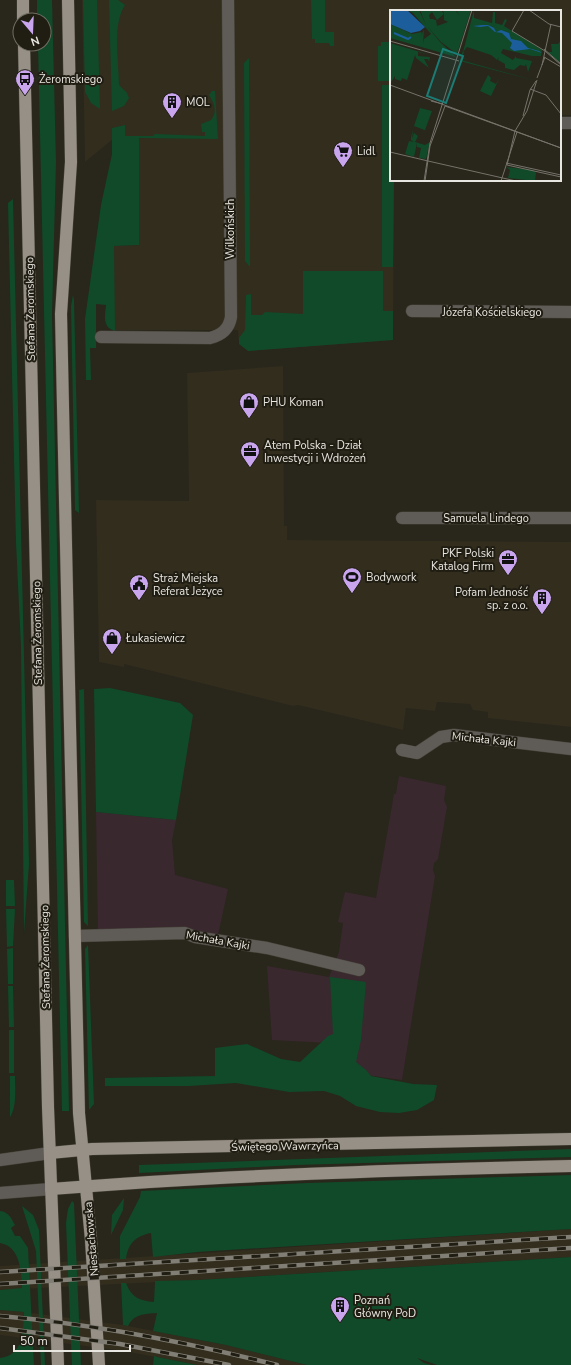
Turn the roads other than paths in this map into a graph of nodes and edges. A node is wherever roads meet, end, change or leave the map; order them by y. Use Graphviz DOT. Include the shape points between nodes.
graph roads {
  1 [pos="23,0"];
  2 [pos="68,0"];
  3 [pos="228,0"];
  4 [pos="24,12"];
  5 [pos="24,52"];
  6 [pos="412,311"];
  7 [pos="571,312"];
  8 [pos="101,337"];
  9 [pos="402,518"];
  10 [pos="571,518"];
  11 [pos="571,749"];
  12 [pos="402,750"];
  13 [pos="75,936"];
  14 [pos="359,970"];
  15 [pos="571,1139"];
  16 [pos="82,1150"];
  17 [pos="50,1153"];
  18 [pos="0,1160"];
  19 [pos="571,1166"];
  20 [pos="86,1186"];
  21 [pos="51,1189"];
  22 [pos="0,1193"];
  23 [pos="58,1365"];
  24 [pos="99,1365"];
  1 -- 4 [label="main road"];
  2 -- 13 [label="main road" via="71,162 61,314"];
  3 -- 8 [label="street, Wilkońskich" via="231,302 229,325 222,333 210,338"];
  5 -- 17 [label="main road, Stefana Żeromskiego"];
  6 -- 7 [label="street, Józefa Kościelskiego"];
  9 -- 10 [label="street, Samuela Lindego"];
  11 -- 12 [label="street, Michała Kajki" via="454,735 441,737 417,752"];
  13 -- 14 [label="street, Michała Kajki" via="185,933 195,937 267,948"];
  13 -- 16 [label="main road, Niestachowska"];
  15 -- 16 [label="main road, Świętego Wawrzyńca"];
  16 -- 17 [label="main road, Świętego Wawrzyńca"];
  16 -- 20 [label="main road, Niestachowska"];
  17 -- 18 [label="street, Świętego Wawrzyńca"];
  17 -- 21 [label="main road, Stefana Żeromskiego"];
  19 -- 20 [label="main road" via="370,1172"];
  20 -- 21 [label="main road"];
  20 -- 24 [label="main road, Niestachowska"];
  21 -- 22 [label="street"];
  21 -- 23 [label="main road, Stefana Żeromskiego"];
}
